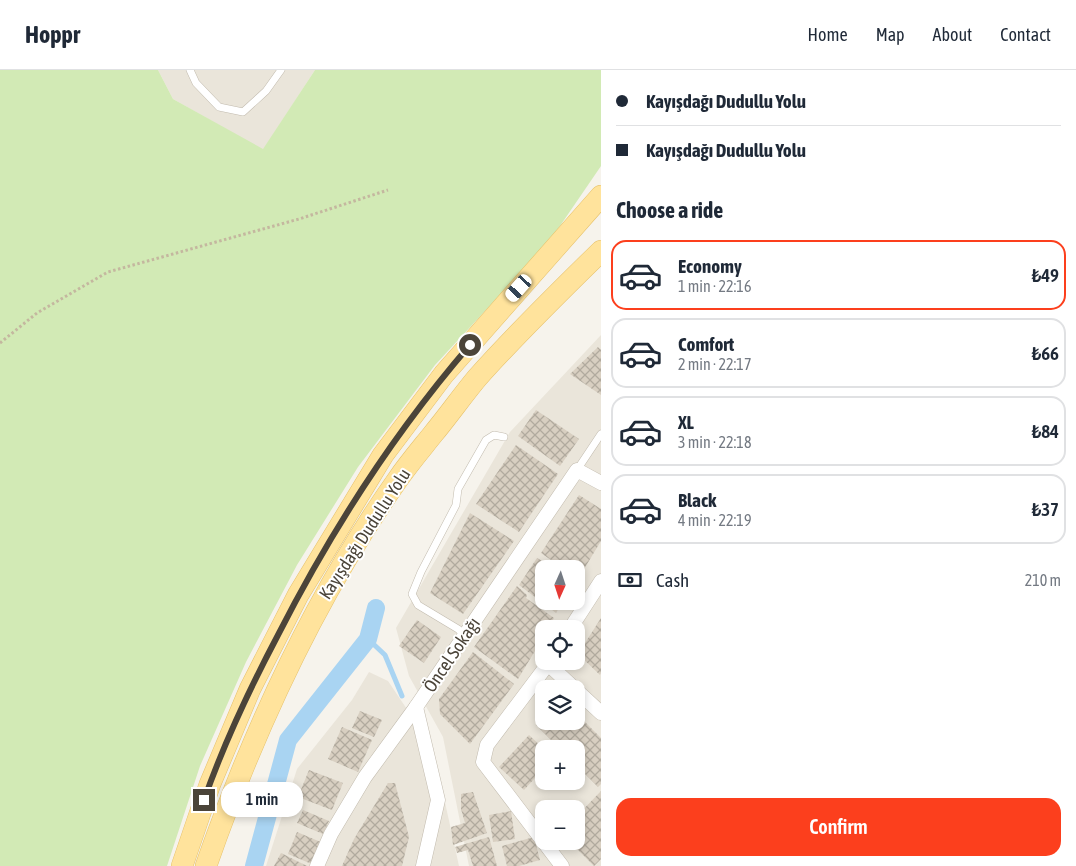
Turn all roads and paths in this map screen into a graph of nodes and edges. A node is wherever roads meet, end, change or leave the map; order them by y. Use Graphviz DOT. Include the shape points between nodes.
graph roads {
  1 [pos="190,70"];
  2 [pos="280,70"];
  3 [pos="388,190"];
  4 [pos="601,196"];
  5 [pos="601,251"];
  6 [pos="0,343"];
  7 [pos="601,434"];
  8 [pos="504,437"];
  9 [pos="577,470"];
  10 [pos="601,483"];
  11 [pos="600,583"];
  12 [pos="576,620"];
  13 [pos="465,635"];
  14 [pos="543,670"];
  15 [pos="556,670"];
  16 [pos="566,680"];
  17 [pos="585,698"];
  18 [pos="416,707"];
  19 [pos="601,713"];
  20 [pos="182,866"];
  21 [pos="206,866"];
  22 [pos="317,866"];
  23 [pos="423,866"];
  24 [pos="562,866"];
  1 -- 2 [label="lane" via="196,83 219,107 243,112 266,91"];
  3 -- 6 [label="path" via="299,219 108,272 37,313"];
  4 -- 20 [label="main road, Kayışdağı Dudullu Yolu" via="444,374 383,455 298,596 250,689 210,784"];
  5 -- 21 [label="main road, Kayışdağı Dudullu Yolu" via="477,379 398,478 355,544 270,703"];
  7 -- 9 [label="lane"];
  8 -- 13 [label="lane" via="494,435 486,440 458,489 456,505 412,594 418,604"];
  9 -- 10 [label="street"];
  9 -- 13 [label="street, Öncel Sokağı"];
  11 -- 12 [label="street"];
  13 -- 18 [label="street, Öncel Sokağı"];
  14 -- 24 [label="street" via="486,745 483,762"];
  15 -- 16 [label="street"];
  17 -- 19 [label="street"];
  18 -- 22 [label="street, Öncel Sokağı" via="365,777 331,834"];
  18 -- 23 [label="street" via="438,800"];
}
